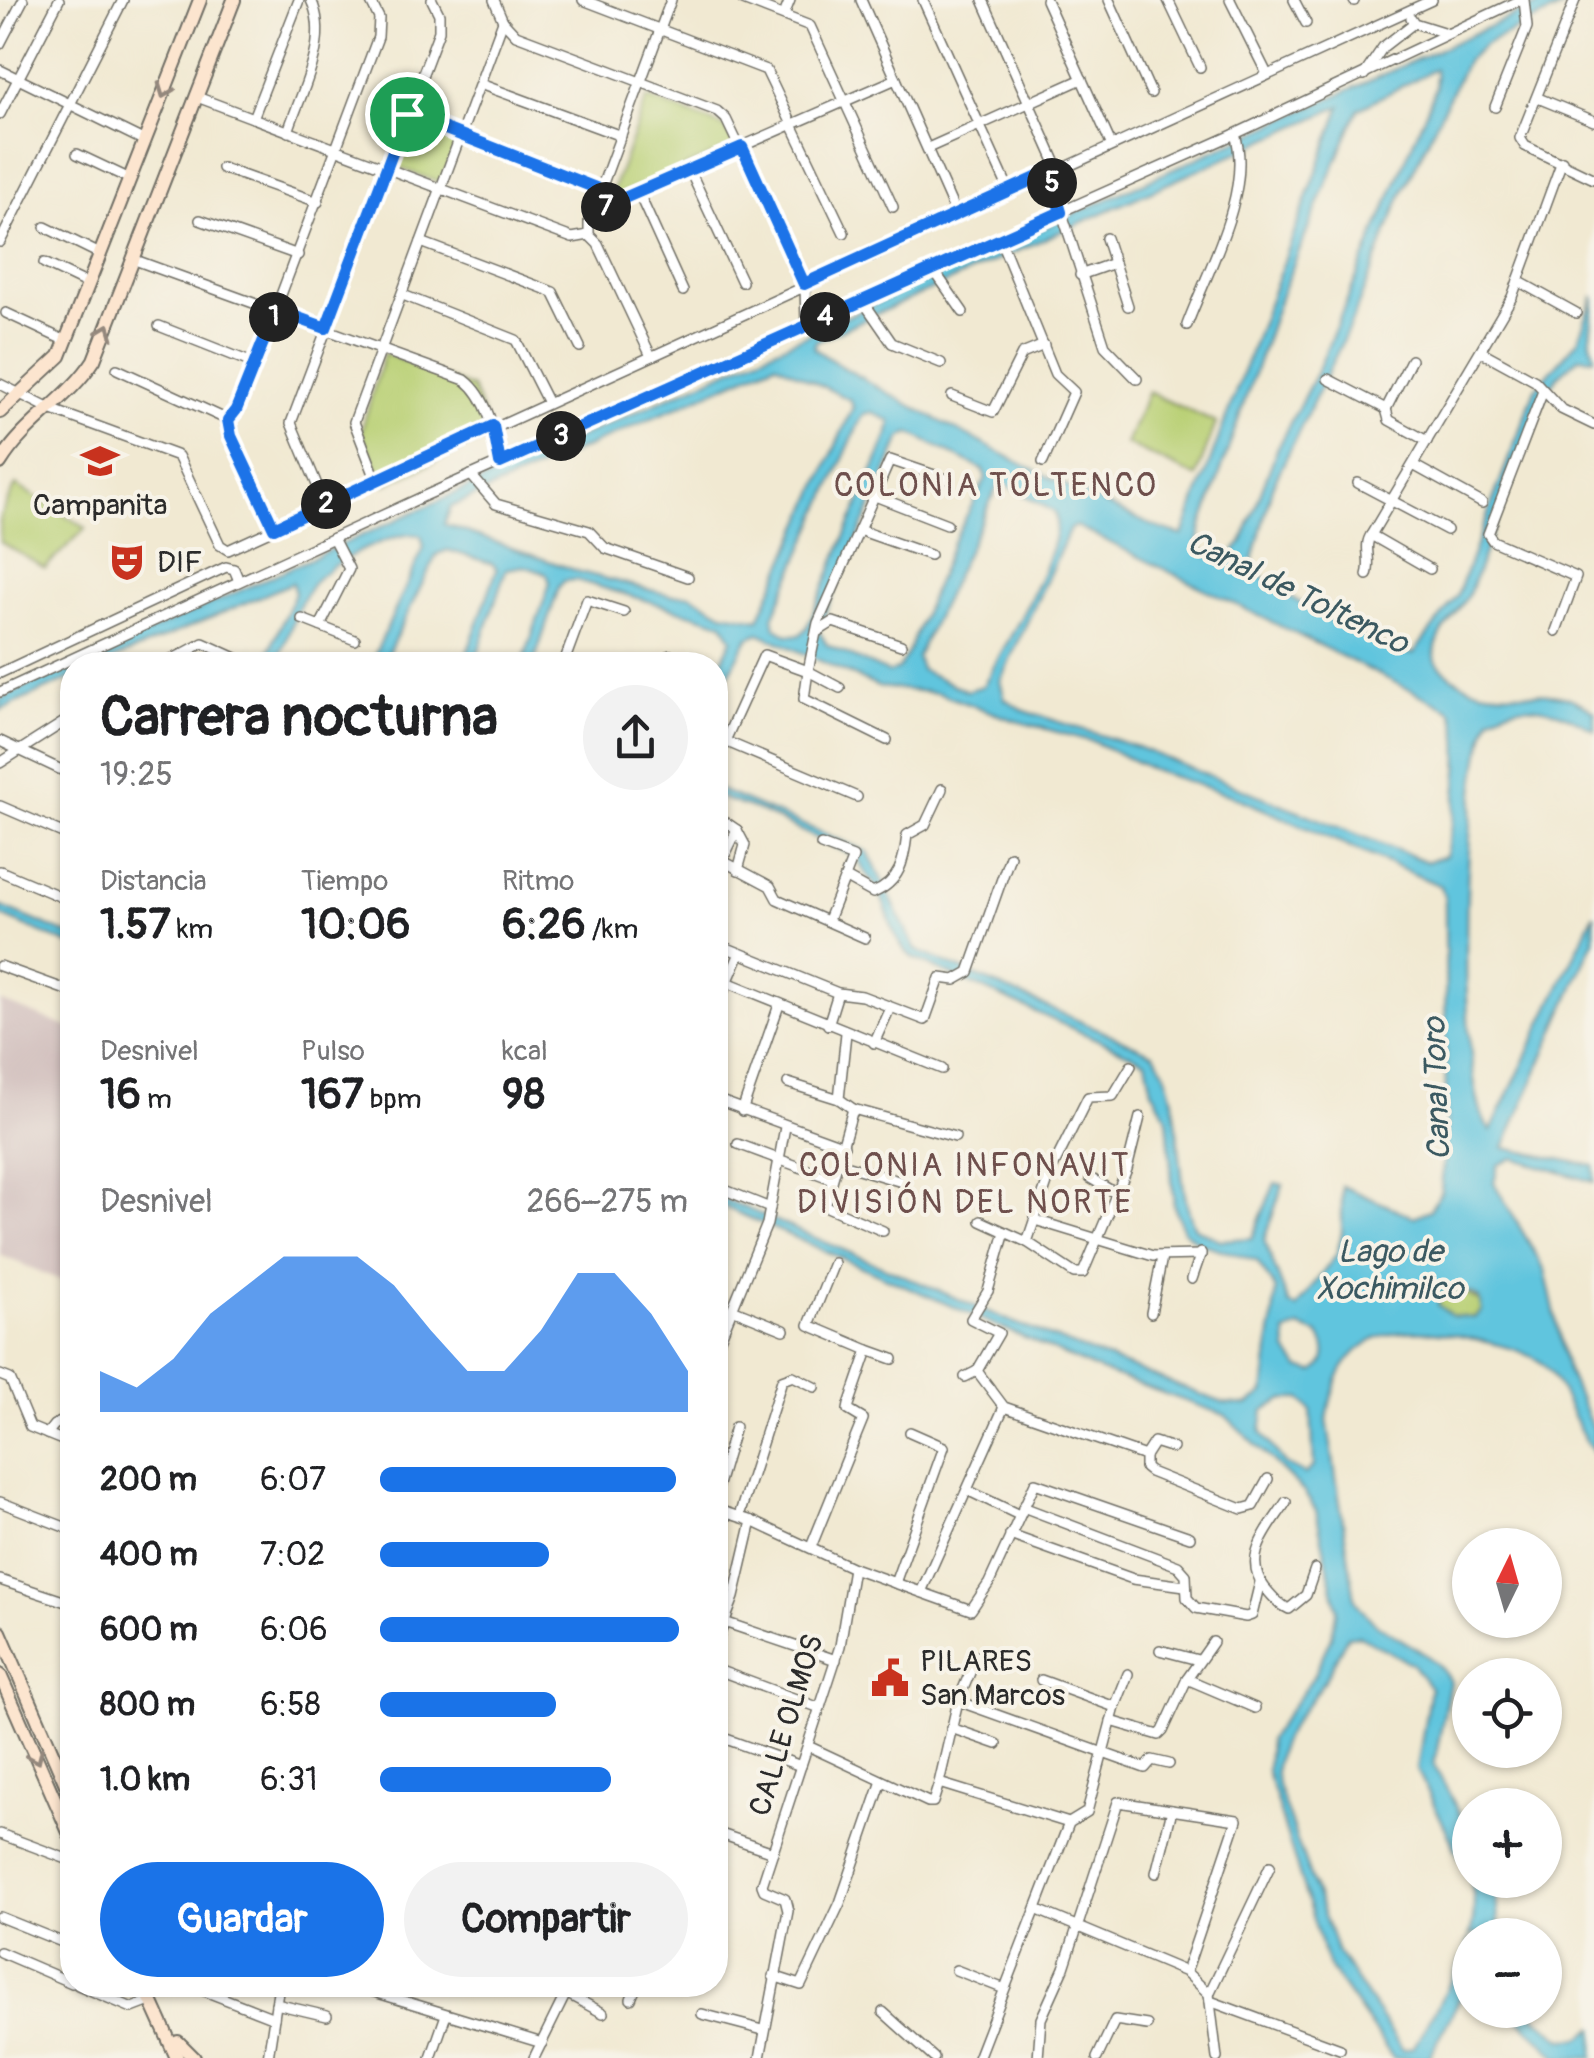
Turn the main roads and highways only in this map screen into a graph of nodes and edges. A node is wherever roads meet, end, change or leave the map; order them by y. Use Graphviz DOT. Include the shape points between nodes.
graph roads {
  1 [pos="200,0"];
  2 [pos="234,0"];
  3 [pos="0,412"];
  4 [pos="0,463"];
  5 [pos="0,1632"];
  6 [pos="0,1675"];
  7 [pos="60,1770"];
  8 [pos="60,1812"];
  9 [pos="144,1997"];
  10 [pos="148,1997"];
  11 [pos="159,1997"];
  12 [pos="178,2042"];
  13 [pos="170,2058"];
  14 [pos="181,2058"];
  15 [pos="194,2058"];
  1 -- 3 [label="main road, one-way" via="66,341 50,370"];
  4 -- 2 [label="main road, one-way" via="12,442 94,360"];
  5 -- 7 [label="main road"];
  6 -- 8 [label="main road, one-way"];
  9 -- 13 [label="main road"];
  10 -- 14 [label="main road"];
  11 -- 12 [label="main road"];
  12 -- 14 [label="main road"];
  12 -- 15 [label="main road"];
}
